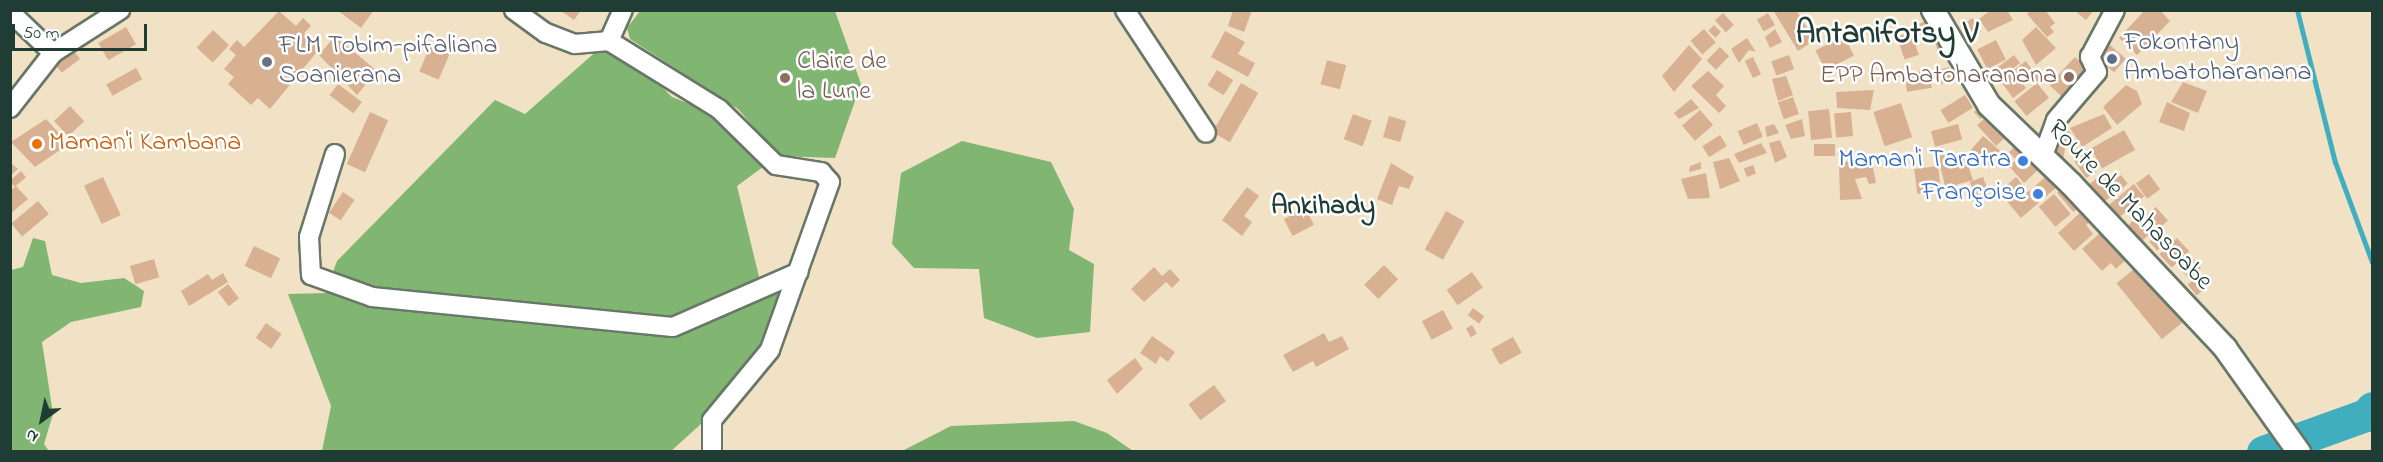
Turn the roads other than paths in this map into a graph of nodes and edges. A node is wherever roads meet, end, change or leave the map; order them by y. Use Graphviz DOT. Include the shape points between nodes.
graph roads {
  1 [pos="120,10"];
  2 [pos="514,10"];
  3 [pos="623,10"];
  4 [pos="1125,10"];
  5 [pos="1933,10"];
  6 [pos="2115,10"];
  7 [pos="10,12"];
  8 [pos="609,41"];
  9 [pos="53,53"];
  10 [pos="10,108"];
  11 [pos="1206,134"];
  12 [pos="335,154"];
  13 [pos="2043,156"];
  14 [pos="799,273"];
  15 [pos="712,452"];
  16 [pos="2299,452"];
  1 -- 9 [label="street"];
  2 -- 8 [label="street" via="546,33 575,44"];
  3 -- 8 [label="street"];
  4 -- 11 [label="street"];
  5 -- 13 [label="street, Route de Mahasoabe" via="1989,105"];
  6 -- 13 [label="street" via="2090,57 2097,72 2056,120"];
  7 -- 9 [label="street"];
  8 -- 14 [label="street" via="719,110 776,165 821,172 830,182"];
  9 -- 10 [label="street"];
  12 -- 14 [label="street" via="309,237 311,275 372,297 673,327"];
  13 -- 16 [label="street, Route de Mahasoabe" via="2225,348"];
  14 -- 15 [label="street" via="770,350 712,420"];
}
